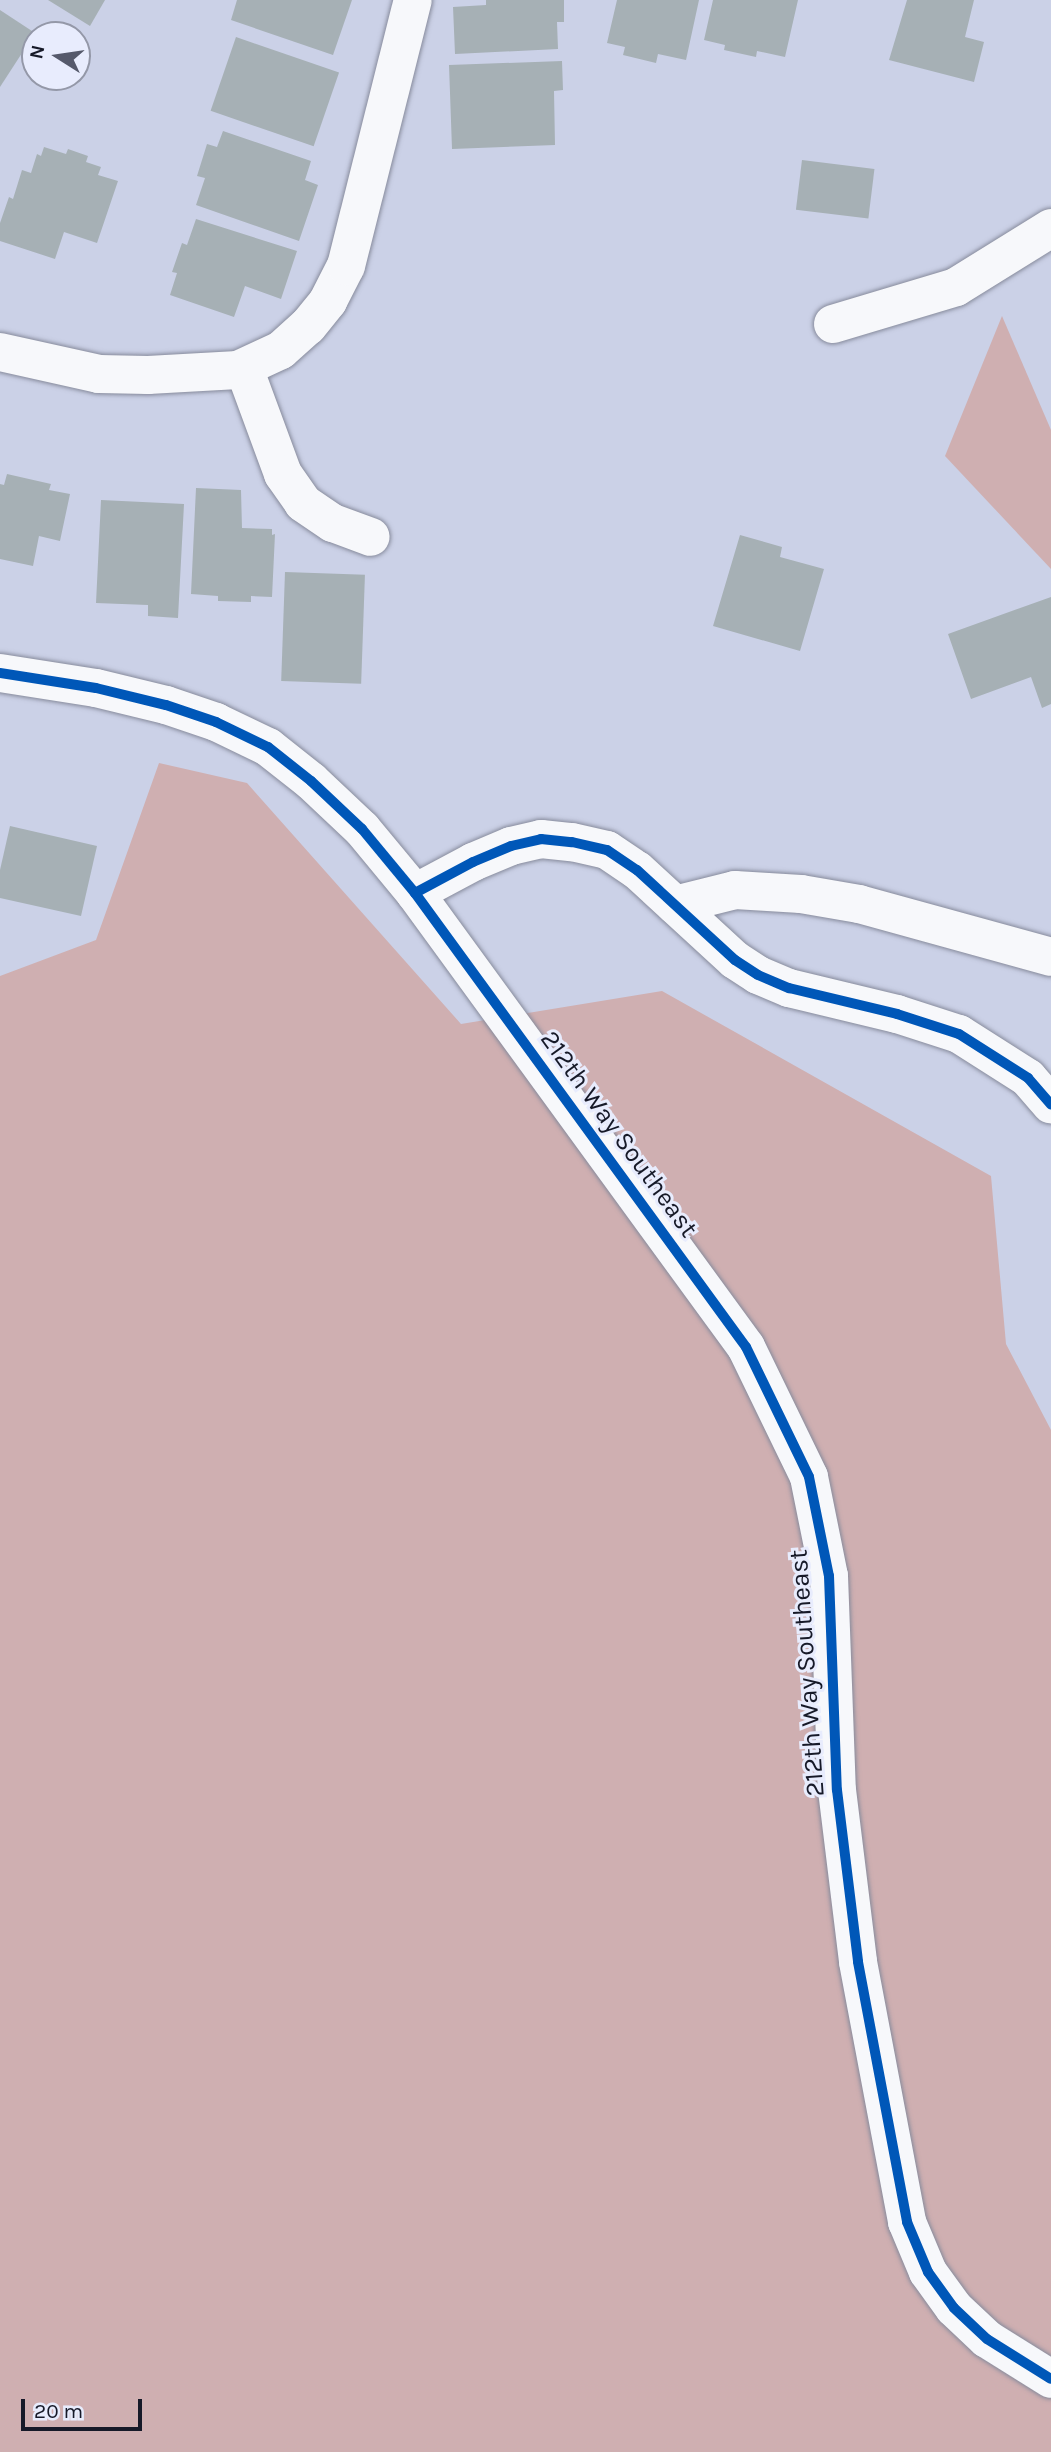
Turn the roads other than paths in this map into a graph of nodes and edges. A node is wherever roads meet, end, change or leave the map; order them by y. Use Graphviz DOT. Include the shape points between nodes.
graph roads {
  1 [pos="413,0"];
  2 [pos="1051,228"];
  3 [pos="833,324"];
  4 [pos="0,352"];
  5 [pos="244,368"];
  6 [pos="371,537"];
  7 [pos="0,673"];
  8 [pos="415,893"];
  9 [pos="675,905"];
  10 [pos="1051,957"];
  11 [pos="1051,1104"];
  12 [pos="1051,2379"];
  1 -- 5 [label="street" via="346,266 328,301 308,326 281,350"];
  2 -- 3 [label="street" via="956,287"];
  4 -- 5 [label="street" via="100,374"];
  5 -- 6 [label="street" via="283,474 303,503 333,523"];
  7 -- 8 [label="street, 212th Way Southeast" via="166,705 268,747 362,829"];
  8 -- 9 [label="street" via="473,862 541,839 607,850 638,870"];
  8 -- 12 [label="street, 212th Way Southeast" via="746,1347 809,1477 829,1576 837,1790 858,1962 907,2222 928,2272 954,2308 987,2339"];
  9 -- 10 [label="street" via="735,890 801,894 859,904"];
  9 -- 11 [label="street" via="758,975 789,988 959,1034 1028,1078"];
}
